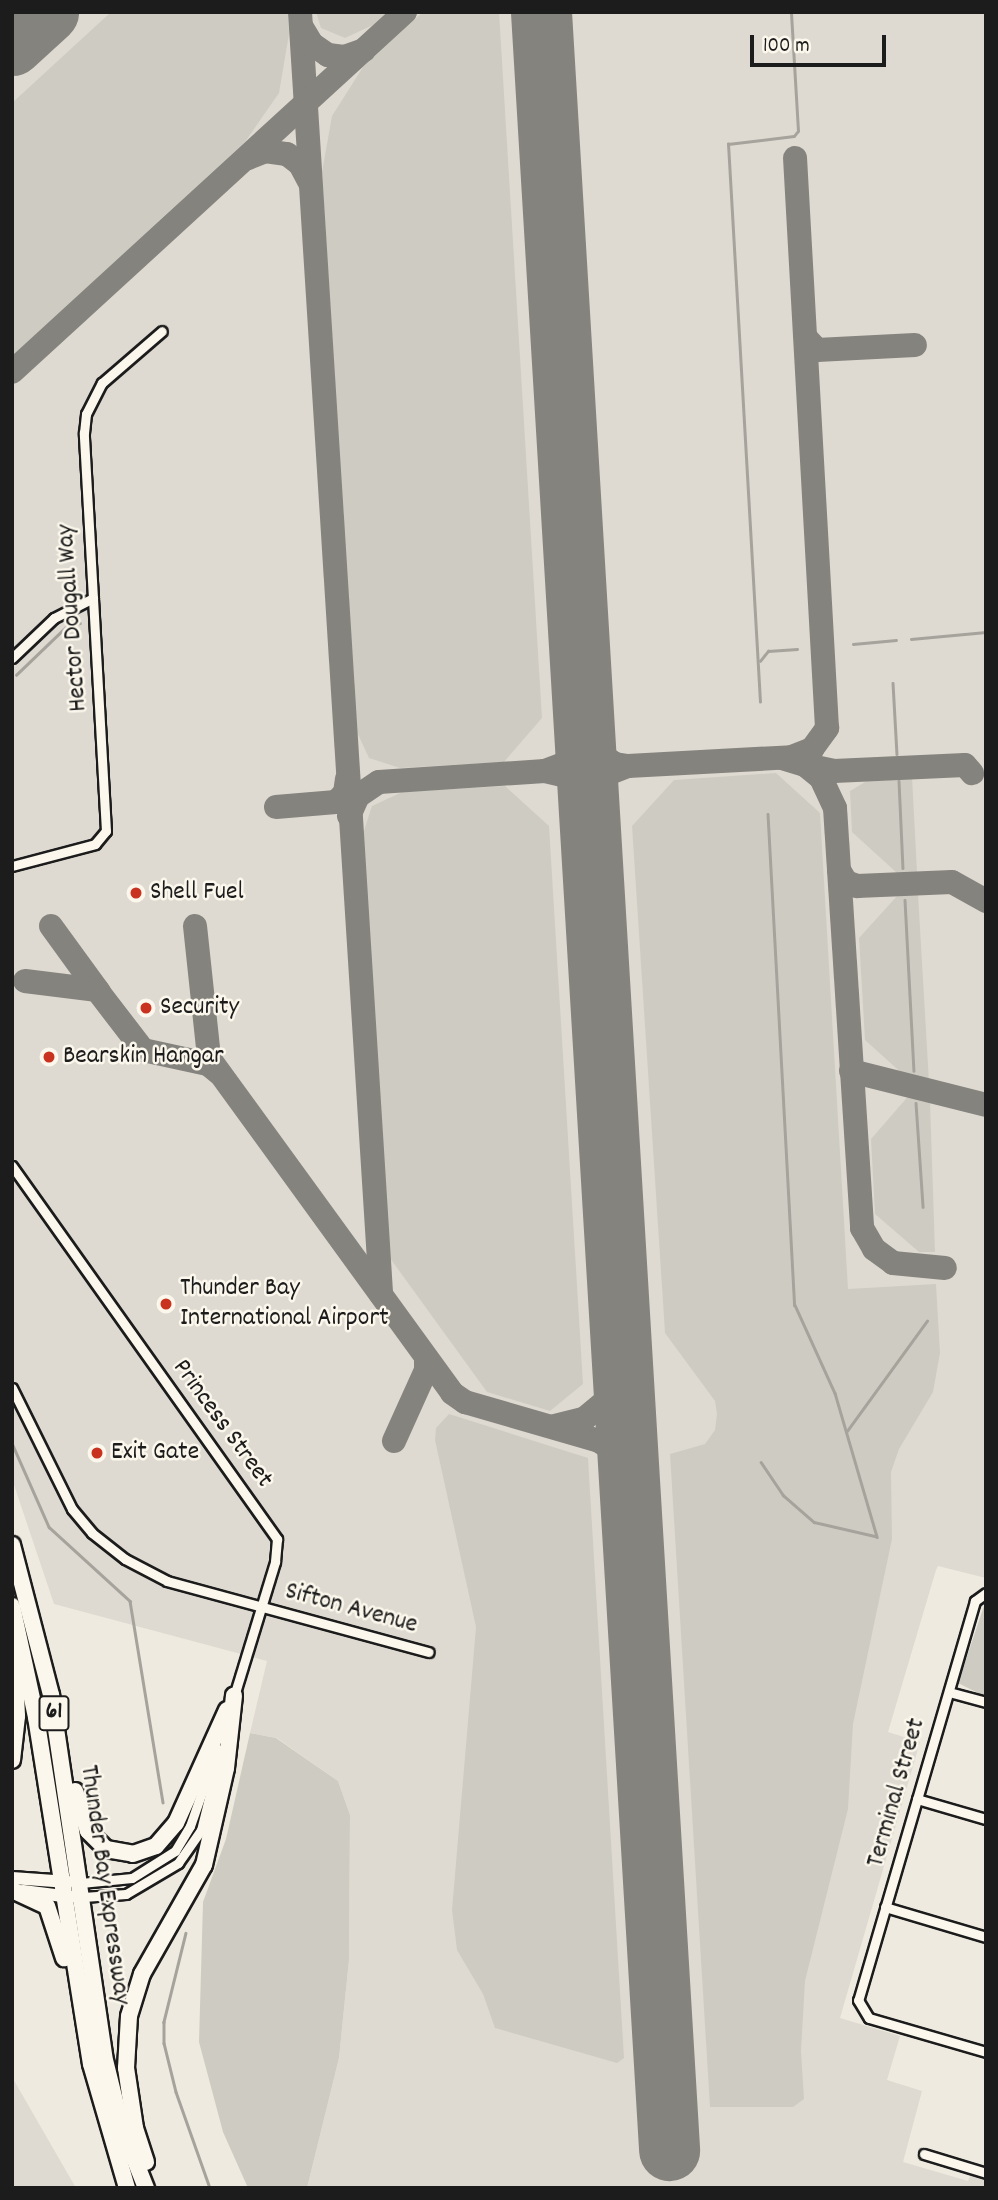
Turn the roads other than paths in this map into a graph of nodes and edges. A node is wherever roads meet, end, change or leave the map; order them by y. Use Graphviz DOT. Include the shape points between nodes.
graph roads {
  1 [pos="162,331"];
  2 [pos="93,598"];
  3 [pos="12,657"];
  4 [pos="12,866"];
  5 [pos="12,1166"];
  6 [pos="12,1388"];
  7 [pos="12,1545"];
  8 [pos="985,1593"];
  9 [pos="12,1606"];
  10 [pos="261,1606"];
  11 [pos="12,1626"];
  12 [pos="429,1652"];
  13 [pos="949,1692"];
  14 [pos="51,1695"];
  15 [pos="234,1695"];
  16 [pos="986,1702"];
  17 [pos="12,1760"];
  18 [pos="918,1799"];
  19 [pos="986,1819"];
  20 [pos="12,1878"];
  21 [pos="63,1889"];
  22 [pos="12,1890"];
  23 [pos="82,1890"];
  24 [pos="886,1907"];
  25 [pos="986,1937"];
  26 [pos="88,2045"];
  27 [pos="986,2052"];
  28 [pos="924,2154"];
  29 [pos="986,2173"];
  30 [pos="127,2188"];
  31 [pos="146,2188"];
  32 [pos="155,2188"];
  1 -- 2 [label="street, Hector Dougall Way" via="102,383 86,414"];
  2 -- 3 [label="street" via="54,618"];
  2 -- 4 [label="street, Hector Dougall Way" via="106,831 95,844"];
  5 -- 10 [label="street, Princess Street" via="274,1533 278,1548"];
  6 -- 10 [label="street, Sifton Avenue" via="63,1494 102,1543 167,1581"];
  7 -- 14 [label="highway, Thunder Bay Expressway / 61"];
  8 -- 13 [label="street, Terminal Street" via="975,1601"];
  9 -- 21 [label="highway, Thunder Bay Expressway / 61"];
  10 -- 12 [label="street, Sifton Avenue"];
  10 -- 15 [label="street, Princess Street"];
  11 -- 17 [label="highway" via="17,1716"];
  13 -- 16 [label="street"];
  13 -- 18 [label="street, Terminal Street"];
  14 -- 15 [label="highway" via="88,1831 106,1849 124,1854 156,1846 176,1824"];
  14 -- 23 [label="highway, Thunder Bay Expressway / 61"];
  15 -- 23 [label="street, Princess Street" via="197,1810 175,1850 132,1878"];
  15 -- 23 [label="street, Princess Street" via="205,1820 192,1846 168,1871 135,1890 107,1897"];
  15 -- 32 [label="highway" via="226,1768 204,1865 142,1974 128,2016 128,2080 135,2128"];
  18 -- 19 [label="street"];
  18 -- 24 [label="street, Terminal Street"];
  20 -- 21 [label="main road"];
  21 -- 22 [label="main road"];
  21 -- 23 [label="main road"];
  21 -- 26 [label="highway, Thunder Bay Expressway / 61"];
  22 -- 26 [label="highway" via="41,1900 52,1913"];
  23 -- 31 [label="highway, Thunder Bay Expressway / 61" via="104,2056 121,2125"];
  24 -- 25 [label="street"];
  24 -- 27 [label="street, Terminal Street" via="859,2008 869,2018"];
  26 -- 30 [label="highway, Thunder Bay Expressway / 61"];
  28 -- 29 [label="street"];
}
